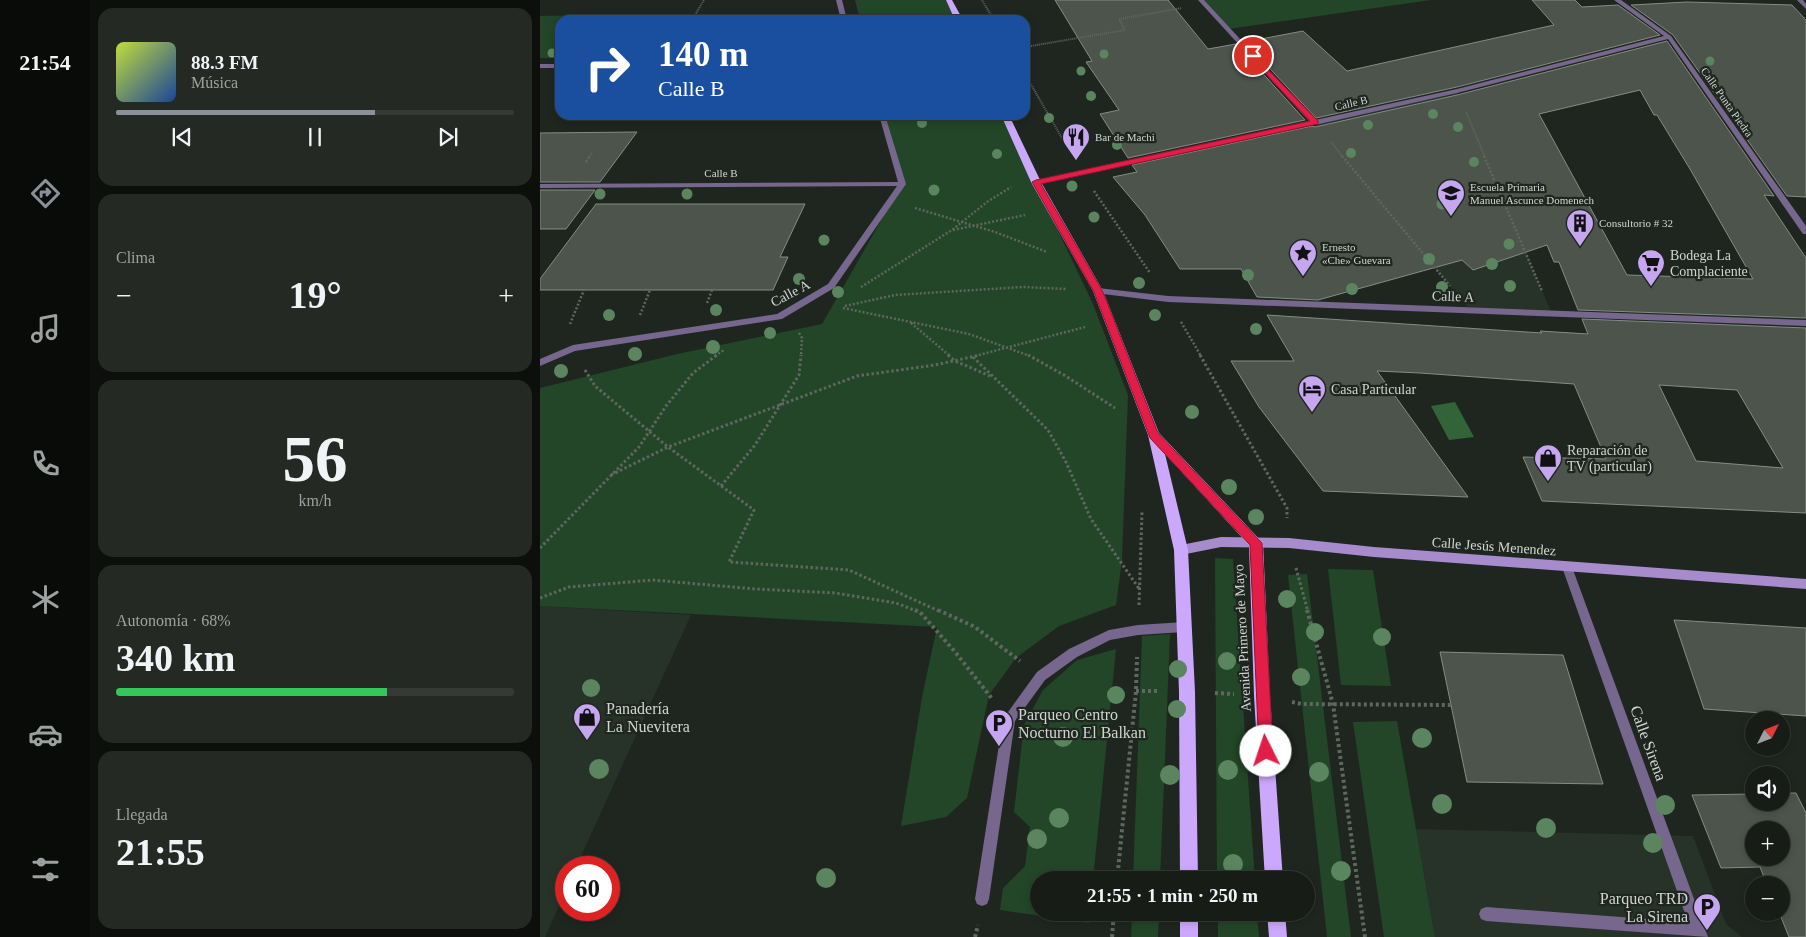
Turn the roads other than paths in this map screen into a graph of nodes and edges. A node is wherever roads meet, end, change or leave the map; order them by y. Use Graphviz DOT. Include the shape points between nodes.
graph roads {
  1 [pos="839,0"];
  2 [pos="949,0"];
  3 [pos="1617,0"];
  4 [pos="1800,0"];
  5 [pos="1203,2"];
  6 [pos="1806,6"];
  7 [pos="843,15"];
  8 [pos="956,15"];
  9 [pos="1669,37"];
  10 [pos="540,66"];
  11 [pos="555,66"];
  12 [pos="883,120"];
  13 [pos="1007,120"];
  14 [pos="1315,123"];
  15 [pos="1036,182"];
  16 [pos="902,184"];
  17 [pos="540,186"];
  18 [pos="1806,232"];
  19 [pos="1098,292"];
  20 [pos="1806,323"];
  21 [pos="540,364"];
  22 [pos="1154,435"];
  23 [pos="1256,543"];
  24 [pos="1181,550"];
  25 [pos="1567,567"];
  26 [pos="1806,584"];
  27 [pos="1184,627"];
  28 [pos="1189,871"];
  29 [pos="1273,871"];
  30 [pos="982,899"];
  31 [pos="1486,914"];
  32 [pos="1189,921"];
  33 [pos="1277,921"];
  34 [pos="1700,934"];
  35 [pos="1189,937"];
  36 [pos="1278,937"];
  1 -- 7 [label="street"];
  2 -- 8 [label="main road"];
  3 -- 9 [label="street, Calle Punta Piedra"];
  4 -- 6 [label="street"];
  5 -- 14 [label="street"];
  9 -- 14 [label="street, Calle B"];
  9 -- 18 [label="street, Calle Punta Piedra"];
  10 -- 11 [label="street"];
  12 -- 16 [label="street"];
  13 -- 15 [label="main road"];
  14 -- 15 [label="street, Calle B"];
  15 -- 19 [label="main road"];
  16 -- 17 [label="street, Calle B"];
  16 -- 21 [label="street, Calle A" via="831,286 779,318 573,348"];
  19 -- 20 [label="street, Calle A" via="1168,299"];
  19 -- 22 [label="main road"];
  22 -- 23 [label="main road"];
  22 -- 24 [label="main road"];
  23 -- 24 [label="street, Calle Jesús Menendez" via="1221,542"];
  23 -- 25 [label="street, Calle Jesús Menendez" via="1289,543"];
  23 -- 29 [label="main road, Avenida Primero de Mayo"];
  24 -- 27 [label="main road"];
  25 -- 26 [label="street, Calle Jesús Menendez"];
  25 -- 34 [label="street, Calle Sirena"];
  27 -- 28 [label="main road"];
  27 -- 30 [label="street" via="1109,635 1073,653 1041,676 1009,720"];
  31 -- 34 [label="street, Calle Sirena"];
  32 -- 35 [label="main road"];
  33 -- 36 [label="main road"];
}
